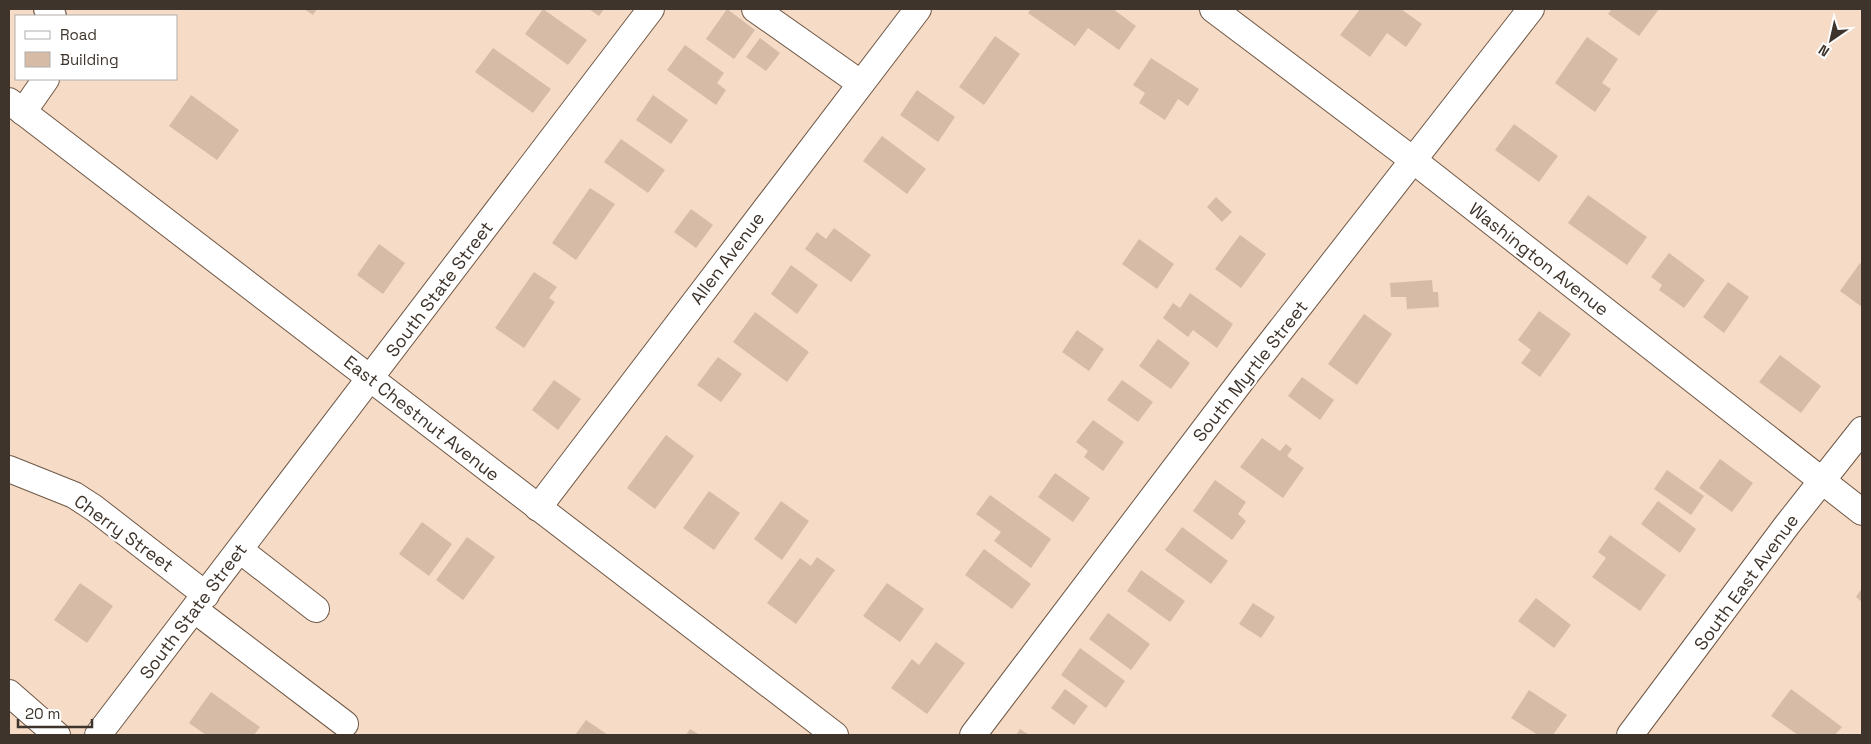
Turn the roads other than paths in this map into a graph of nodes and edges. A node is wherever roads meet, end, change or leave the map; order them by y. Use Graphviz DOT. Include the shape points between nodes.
graph roads {
  1 [pos="651,9"];
  2 [pos="755,9"];
  3 [pos="918,9"];
  4 [pos="1213,9"];
  5 [pos="1530,9"];
  6 [pos="45,80"];
  7 [pos="860,83"];
  8 [pos="16,107"];
  9 [pos="1413,160"];
  10 [pos="370,379"];
  11 [pos="1862,430"];
  12 [pos="9,469"];
  13 [pos="1822,481"];
  14 [pos="538,508"];
  15 [pos="1862,512"];
  16 [pos="240,550"];
  17 [pos="200,602"];
  18 [pos="316,609"];
  19 [pos="9,693"];
  20 [pos="345,724"];
  21 [pos="57,735"];
  22 [pos="98,735"];
  23 [pos="835,735"];
  24 [pos="973,735"];
  25 [pos="1630,735"];
  1 -- 10 [label="street, South State Street"];
  2 -- 7 [label="street"];
  3 -- 7 [label="street, Allen Avenue"];
  4 -- 9 [label="street, Washington Avenue"];
  5 -- 9 [label="street, South Myrtle Street"];
  6 -- 8 [label="street"];
  7 -- 14 [label="street, Allen Avenue"];
  8 -- 10 [label="street, East Chestnut Avenue"];
  9 -- 13 [label="street, Washington Avenue"];
  9 -- 24 [label="street, South Myrtle Street"];
  10 -- 14 [label="street, East Chestnut Avenue"];
  10 -- 16 [label="street, South State Street"];
  11 -- 13 [label="street, South East Avenue"];
  12 -- 17 [label="street, Cherry Street" via="74,495"];
  13 -- 15 [label="street, Washington Avenue"];
  13 -- 25 [label="street, South East Avenue"];
  14 -- 23 [label="street, East Chestnut Avenue"];
  16 -- 17 [label="street, South State Street"];
  16 -- 18 [label="street"];
  17 -- 20 [label="street, Cherry Street"];
  17 -- 22 [label="street, South State Street"];
  19 -- 21 [label="street"];
}
